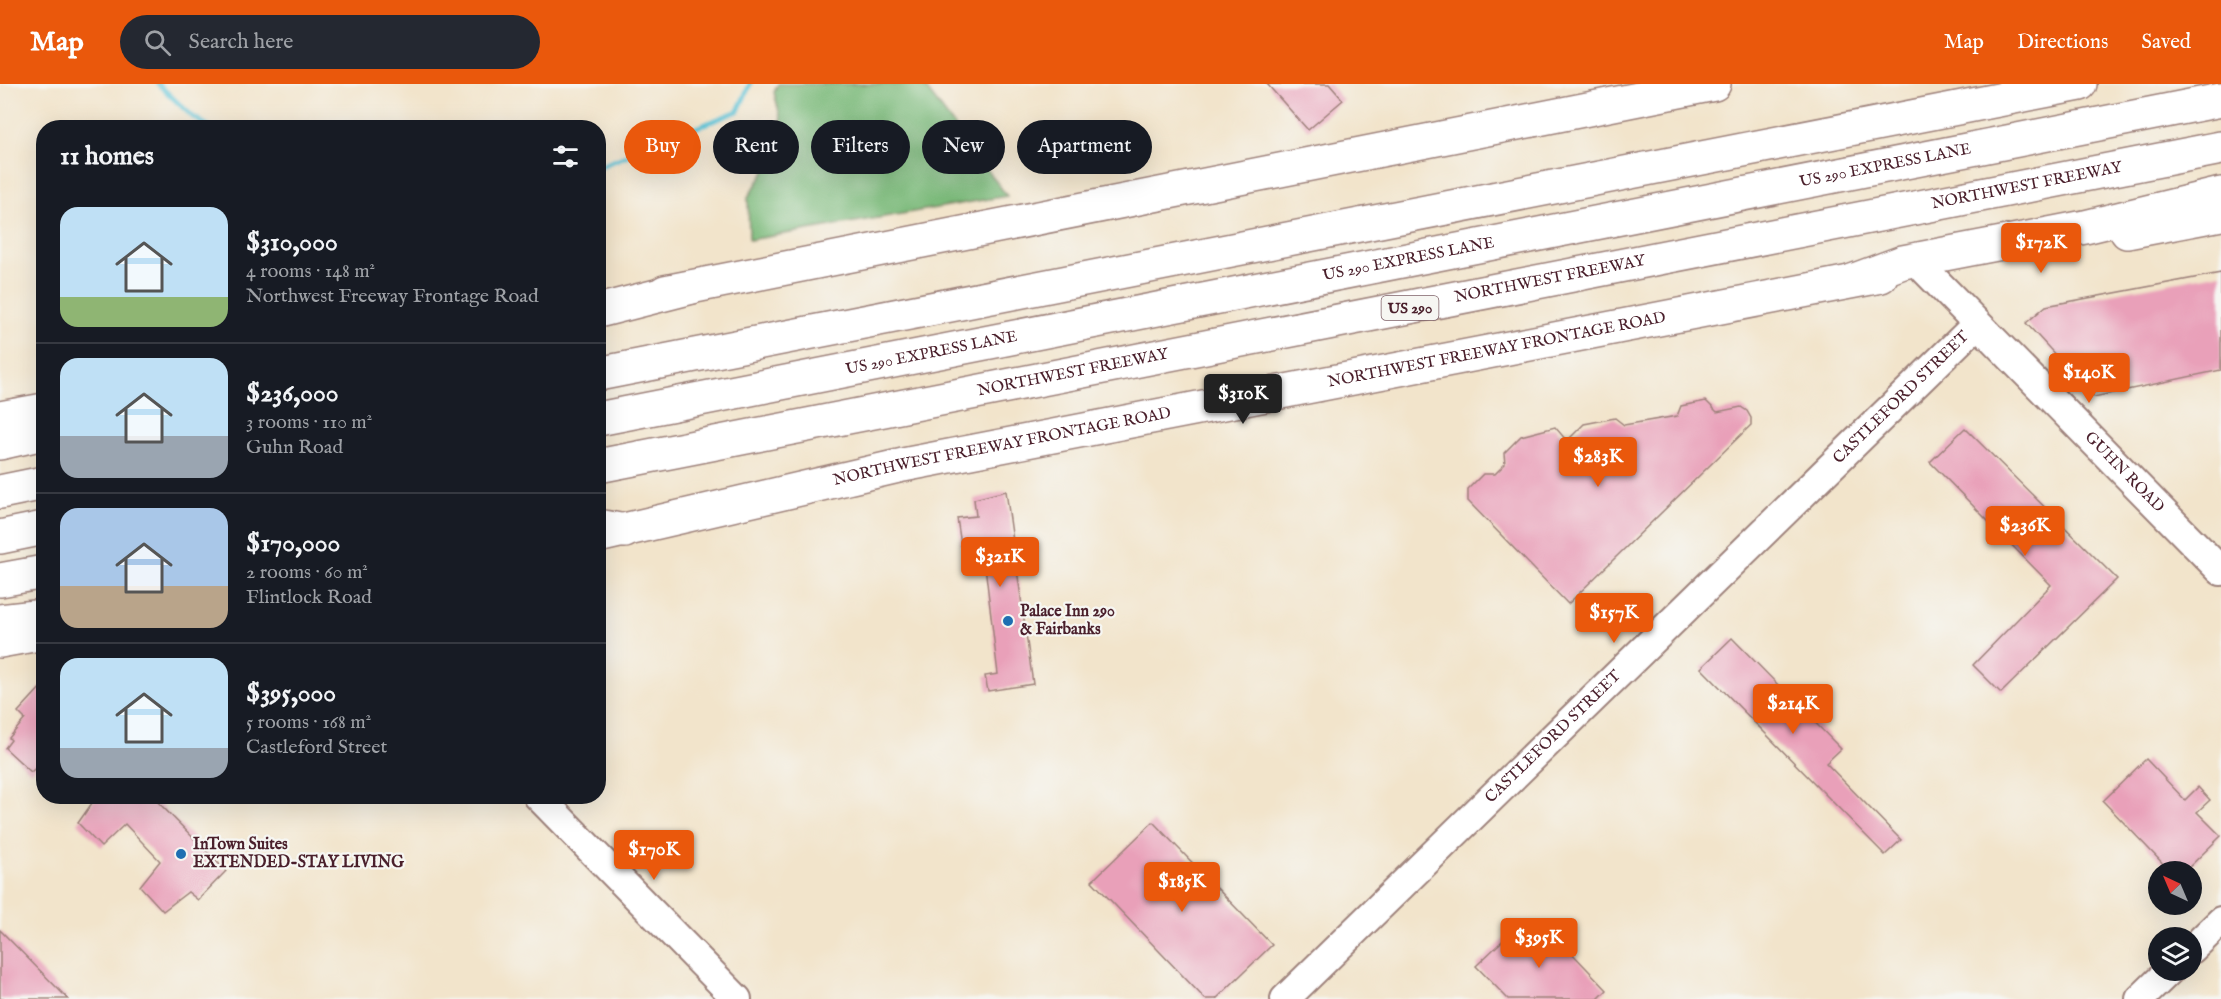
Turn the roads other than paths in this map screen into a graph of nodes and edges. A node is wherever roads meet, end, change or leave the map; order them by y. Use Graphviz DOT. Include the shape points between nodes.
graph roads {
  1 [pos="1714,84"];
  2 [pos="2080,84"];
  3 [pos="2221,100"];
  4 [pos="2221,148"];
  5 [pos="2221,194"];
  6 [pos="2221,214"];
  7 [pos="1925,270"];
  8 [pos="1852,281"];
  9 [pos="692,287"];
  10 [pos="606,303"];
  11 [pos="606,308"];
  12 [pos="1977,324"];
  13 [pos="606,373"];
  14 [pos="36,411"];
  15 [pos="606,417"];
  16 [pos="0,418"];
  17 [pos="36,435"];
  18 [pos="0,443"];
  19 [pos="606,464"];
  20 [pos="36,485"];
  21 [pos="0,492"];
  22 [pos="36,530"];
  23 [pos="607,531"];
  24 [pos="0,537"];
  25 [pos="2221,571"];
  26 [pos="36,573"];
  27 [pos="0,580"];
  28 [pos="36,617"];
  29 [pos="0,621"];
  30 [pos="36,634"];
  31 [pos="0,641"];
  32 [pos="546,804"];
  33 [pos="2221,921"];
  34 [pos="2202,939"];
  35 [pos="2159,981"];
  36 [pos="737,999"];
  37 [pos="1285,999"];
  38 [pos="2140,999"];
  1 -- 9 [label="main road"];
  2 -- 13 [label="main road"];
  3 -- 15 [label="main road, US 290 EXPRESS LANE"];
  4 -- 19 [label="main road, NORTHWEST FREEWAY / US 290"];
  5 -- 8 [label="main road" via="1903,262"];
  6 -- 7 [label="main road, NORTHWEST FREEWAY FRONTAGE ROAD"];
  7 -- 8 [label="main road, NORTHWEST FREEWAY FRONTAGE ROAD"];
  7 -- 12 [label="street, GUHN ROAD"];
  8 -- 23 [label="main road, NORTHWEST FREEWAY FRONTAGE ROAD" via="903,465"];
  9 -- 10 [label="main road"];
  9 -- 11 [label="main road"];
  12 -- 25 [label="street, GUHN ROAD"];
  12 -- 37 [label="street, CASTLEFORD STREET"];
  14 -- 16 [label="main road"];
  17 -- 18 [label="main road"];
  20 -- 21 [label="main road"];
  22 -- 24 [label="main road"];
  26 -- 27 [label="main road"];
  28 -- 29 [label="main road"];
  30 -- 31 [label="main road"];
  32 -- 36 [label="street"];
  33 -- 34 [label="street"];
  35 -- 38 [label="street"];
}
